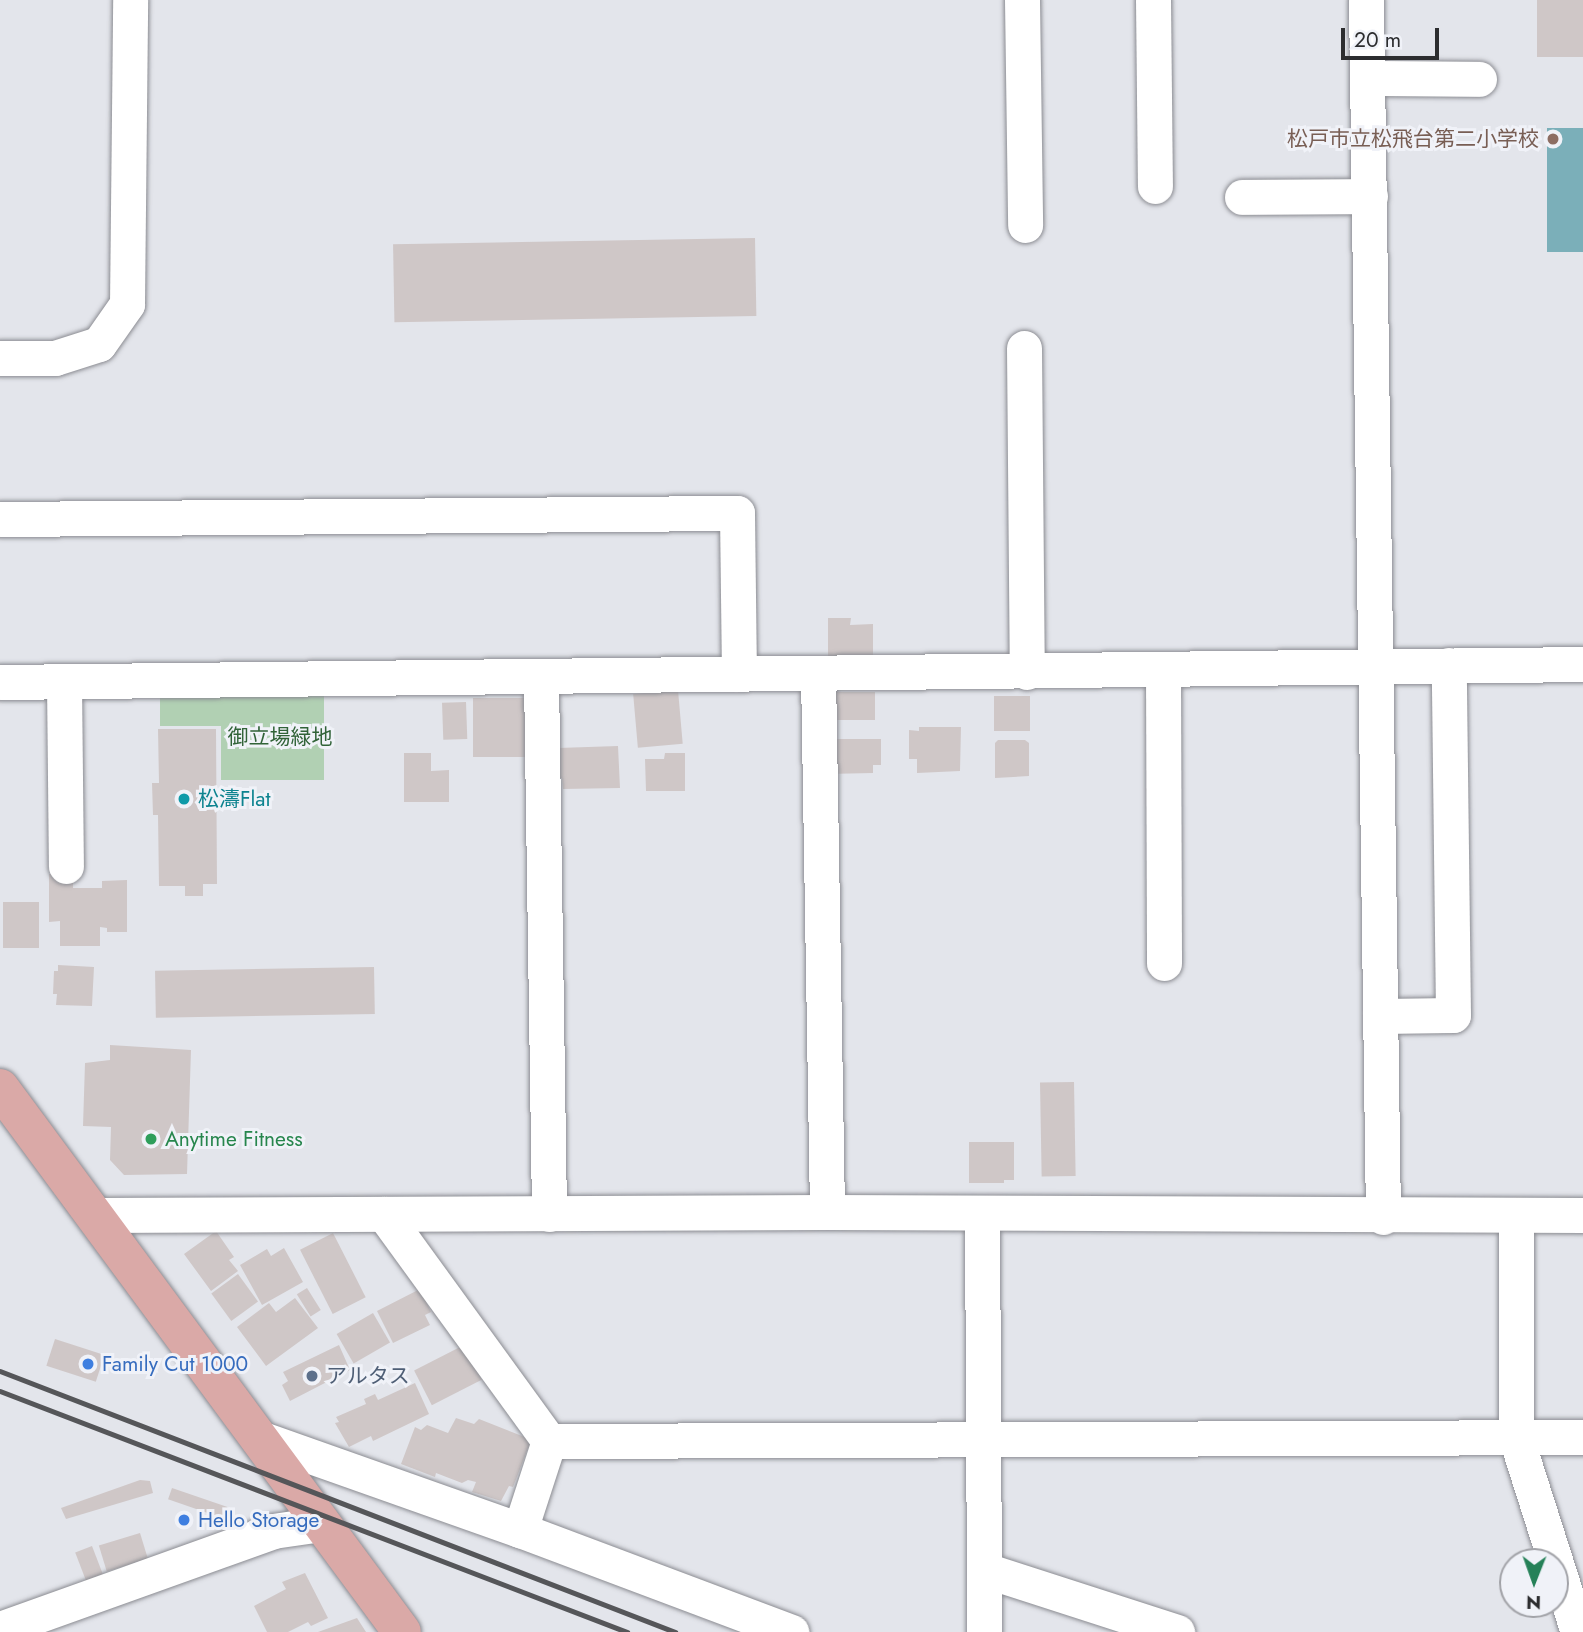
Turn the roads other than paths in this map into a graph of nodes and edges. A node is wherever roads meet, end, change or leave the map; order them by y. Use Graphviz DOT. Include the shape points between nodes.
graph roads {
  1 [pos="130,0"];
  2 [pos="1022,0"];
  3 [pos="1153,0"];
  4 [pos="1366,0"];
  5 [pos="1368,78"];
  6 [pos="1479,79"];
  7 [pos="1155,186"];
  8 [pos="1370,195"];
  9 [pos="1242,197"];
  10 [pos="1025,225"];
  11 [pos="1024,348"];
  12 [pos="0,358"];
  13 [pos="0,519"];
  14 [pos="1583,664"];
  15 [pos="1374,665"];
  16 [pos="1449,665"];
  17 [pos="1164,670"];
  18 [pos="1027,672"];
  19 [pos="818,673"];
  20 [pos="739,674"];
  21 [pos="541,678"];
  22 [pos="0,682"];
  23 [pos="64,682"];
  24 [pos="66,866"];
  25 [pos="1164,964"];
  26 [pos="1380,1016"];
  27 [pos="0,1088"];
  28 [pos="827,1212"];
  29 [pos="982,1213"];
  30 [pos="384,1214"];
  31 [pos="548,1214"];
  32 [pos="94,1215"];
  33 [pos="1583,1215"];
  34 [pos="1516,1216"];
  35 [pos="1383,1217"];
  36 [pos="257,1437"];
  37 [pos="1583,1437"];
  38 [pos="1516,1438"];
  39 [pos="984,1439"];
  40 [pos="549,1441"];
  41 [pos="321,1524"];
  42 [pos="520,1530"];
  43 [pos="985,1570"];
  44 [pos="0,1629"];
  45 [pos="402,1632"];
  46 [pos="792,1632"];
  47 [pos="984,1632"];
  48 [pos="1177,1632"];
  49 [pos="1578,1632"];
  1 -- 12 [label="street" via="127,304 99,344 55,358"];
  2 -- 10 [label="street"];
  3 -- 7 [label="street"];
  4 -- 5 [label="street"];
  5 -- 6 [label="street"];
  5 -- 8 [label="street"];
  8 -- 9 [label="street"];
  8 -- 15 [label="street"];
  11 -- 18 [label="street"];
  13 -- 20 [label="street" via="737,513"];
  14 -- 16 [label="street"];
  15 -- 16 [label="street"];
  15 -- 17 [label="street"];
  15 -- 26 [label="street"];
  16 -- 26 [label="street" via="1453,1015"];
  17 -- 18 [label="street"];
  17 -- 25 [label="street"];
  18 -- 19 [label="street"];
  19 -- 20 [label="street"];
  19 -- 28 [label="street"];
  20 -- 21 [label="street"];
  21 -- 23 [label="street"];
  21 -- 31 [label="street"];
  22 -- 23 [label="street"];
  23 -- 24 [label="street"];
  26 -- 35 [label="street"];
  27 -- 32 [label="main road"];
  28 -- 29 [label="street"];
  28 -- 31 [label="street"];
  29 -- 35 [label="street"];
  29 -- 39 [label="street"];
  30 -- 31 [label="street"];
  30 -- 32 [label="street"];
  30 -- 40 [label="street"];
  32 -- 36 [label="main road"];
  33 -- 34 [label="street"];
  34 -- 35 [label="street"];
  34 -- 38 [label="street"];
  36 -- 41 [label="main road"];
  36 -- 42 [label="street"];
  37 -- 38 [label="street"];
  38 -- 39 [label="street"];
  38 -- 49 [label="street"];
  39 -- 40 [label="street"];
  39 -- 43 [label="street"];
  40 -- 42 [label="street"];
  41 -- 44 [label="street" via="273,1531"];
  41 -- 45 [label="main road"];
  42 -- 46 [label="street"];
  43 -- 47 [label="street"];
  43 -- 48 [label="street"];
}
